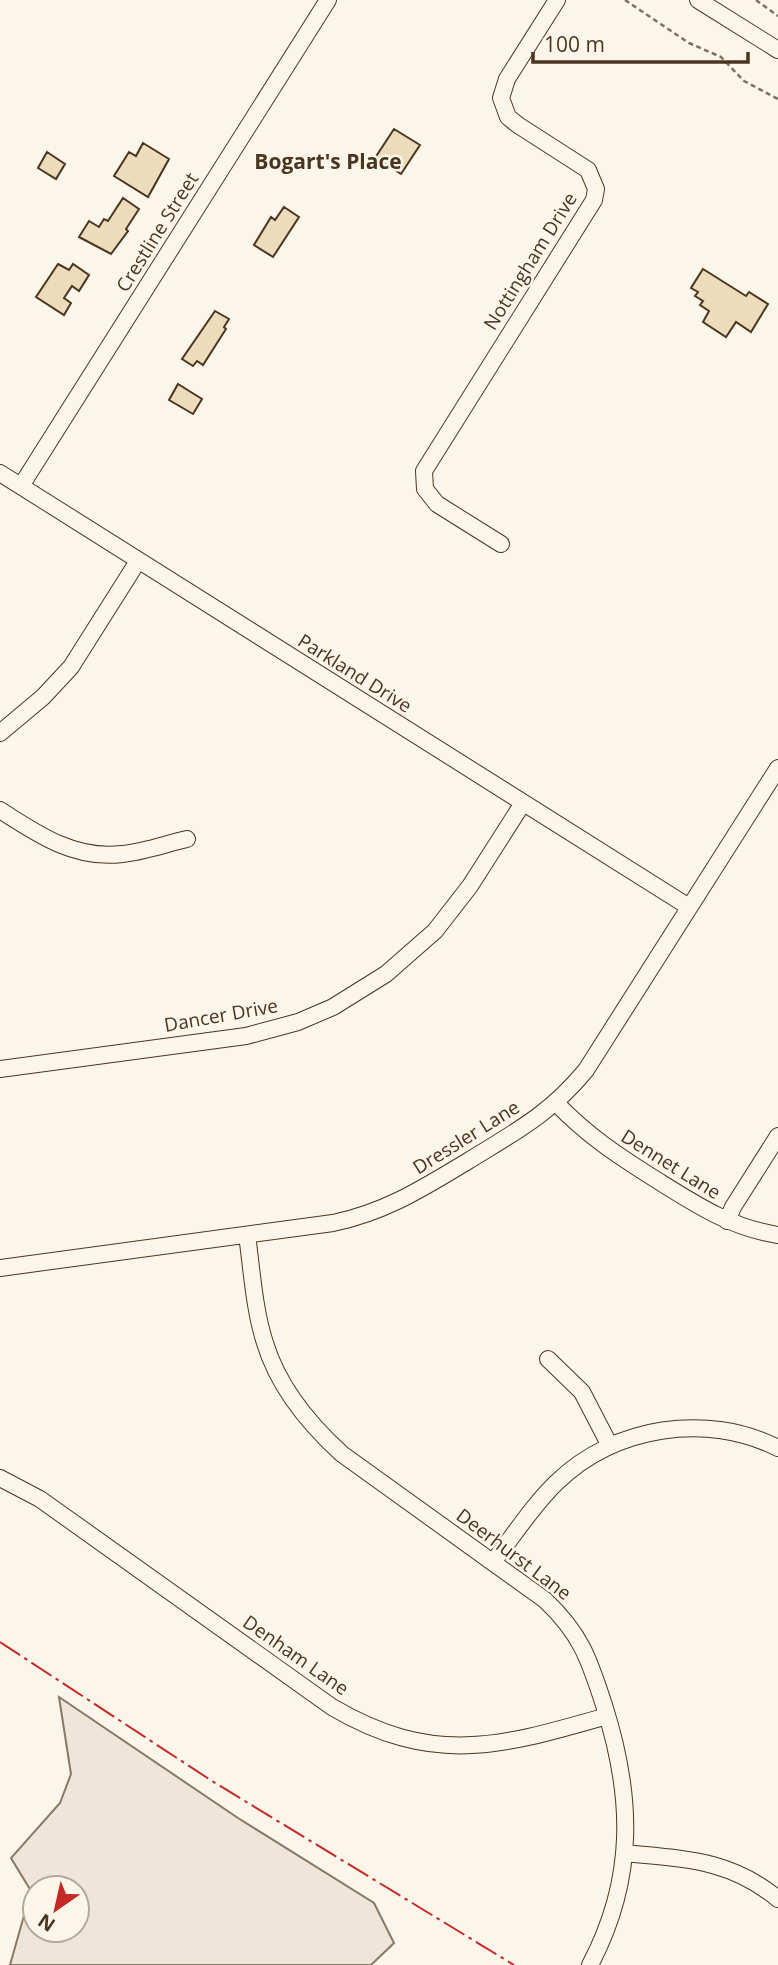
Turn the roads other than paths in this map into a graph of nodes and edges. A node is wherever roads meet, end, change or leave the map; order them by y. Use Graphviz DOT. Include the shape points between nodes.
graph roads {
  1 [pos="328,0"];
  2 [pos="557,0"];
  3 [pos="698,0"];
  4 [pos="778,50"];
  5 [pos="0,473"];
  6 [pos="21,486"];
  7 [pos="501,544"];
  8 [pos="138,561"];
  9 [pos="0,733"];
  10 [pos="778,768"];
  11 [pos="523,803"];
  12 [pos="0,810"];
  13 [pos="187,839"];
  14 [pos="689,907"];
  15 [pos="0,1069"];
  16 [pos="556,1103"];
  17 [pos="778,1136"];
  18 [pos="727,1222"];
  19 [pos="778,1235"];
  20 [pos="247,1236"];
  21 [pos="0,1268"];
  22 [pos="548,1359"];
  23 [pos="610,1446"];
  24 [pos="778,1448"];
  25 [pos="0,1478"];
  26 [pos="493,1562"];
  27 [pos="607,1716"];
  28 [pos="624,1853"];
  29 [pos="778,1899"];
  30 [pos="590,1965"];
  1 -- 6 [label="street, Crestline Street"];
  2 -- 7 [label="street, Nottingham Drive" via="507,79 501,98 508,117 588,170 596,189 594,200 424,471 423,480 430,497"];
  3 -- 4 [label="street"];
  5 -- 6 [label="street, Parkland Drive"];
  6 -- 8 [label="street, Parkland Drive"];
  8 -- 9 [label="street" via="71,667"];
  8 -- 11 [label="street, Parkland Drive"];
  10 -- 14 [label="street, Dressler Lane"];
  11 -- 14 [label="street, Parkland Drive"];
  11 -- 15 [label="street, Dancer Drive" via="435,931 386,974 333,1007 246,1036"];
  12 -- 13 [label="street" via="48,840 89,853 121,854"];
  14 -- 16 [label="street, Dressler Lane" via="586,1070"];
  16 -- 18 [label="street, Dennet Lane" via="596,1141"];
  16 -- 20 [label="street, Dressler Lane" via="501,1141 380,1211"];
  17 -- 18 [label="street"];
  18 -- 19 [label="street, Dennet Lane"];
  20 -- 21 [label="street, Dressler Lane"];
  20 -- 26 [label="street, Deerhurst Lane" via="265,1344 300,1408 342,1454"];
  22 -- 23 [label="street" via="582,1392"];
  23 -- 24 [label="street" via="644,1434 699,1428 730,1431"];
  23 -- 26 [label="street" via="556,1483"];
  25 -- 27 [label="street, Denham Lane" via="40,1499 332,1707 370,1727 434,1744 476,1747 530,1738"];
  26 -- 27 [label="street, Deerhurst Lane" via="545,1600 569,1625 591,1665"];
  27 -- 28 [label="street, Deerhurst Lane" via="623,1781"];
  28 -- 29 [label="street" via="717,1865 752,1880"];
  28 -- 30 [label="street, Deerhurst Lane" via="615,1903"];
}
